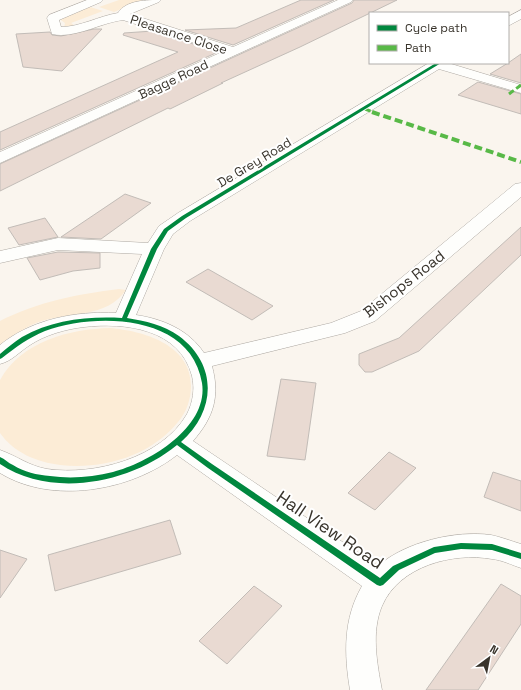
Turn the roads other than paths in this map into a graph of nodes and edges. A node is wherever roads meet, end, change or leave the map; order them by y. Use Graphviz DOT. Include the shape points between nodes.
graph roads {
  1 [pos="97,0"];
  2 [pos="155,0"];
  3 [pos="347,0"];
  4 [pos="521,14"];
  5 [pos="124,16"];
  6 [pos="509,21"];
  7 [pos="233,52"];
  8 [pos="438,64"];
  9 [pos="521,89"];
  10 [pos="0,158"];
  11 [pos="521,188"];
  12 [pos="154,249"];
  13 [pos="0,257"];
  14 [pos="124,320"];
  15 [pos="0,358"];
  16 [pos="199,362"];
  17 [pos="177,442"];
  18 [pos="0,460"];
  19 [pos="521,556"];
  20 [pos="380,582"];
  21 [pos="366,690"];
  1 -- 5 [label="street, Pleasance Close" via="53,18 56,31 72,31 104,19"];
  2 -- 5 [label="street, Pleasance Close" via="127,10"];
  3 -- 7 [label="street, Bagge Road"];
  4 -- 6 [label="street"];
  5 -- 7 [label="street, Pleasance Close"];
  7 -- 10 [label="street, Bagge Road"];
  8 -- 9 [label="street"];
  8 -- 12 [label="street, De Grey Road" via="184,217 166,230"];
  11 -- 16 [label="street, Bishops Road" via="368,316 336,328"];
  12 -- 13 [label="street" via="58,244"];
  12 -- 14 [label="street, De Grey Road"];
  14 -- 15 [label="street" via="91,320 64,324 28,337"];
  14 -- 16 [label="street" via="141,322 170,333 192,351"];
  16 -- 17 [label="street" via="206,388 203,402 192,426"];
  17 -- 18 [label="street" via="137,467 114,475 90,479 65,480 42,477 20,471"];
  17 -- 20 [label="street, Hall View Road"];
  19 -- 20 [label="street, Hall View Road" via="492,547 461,546 434,550 396,568"];
  20 -- 21 [label="street" via="368,604 361,631"];
}
